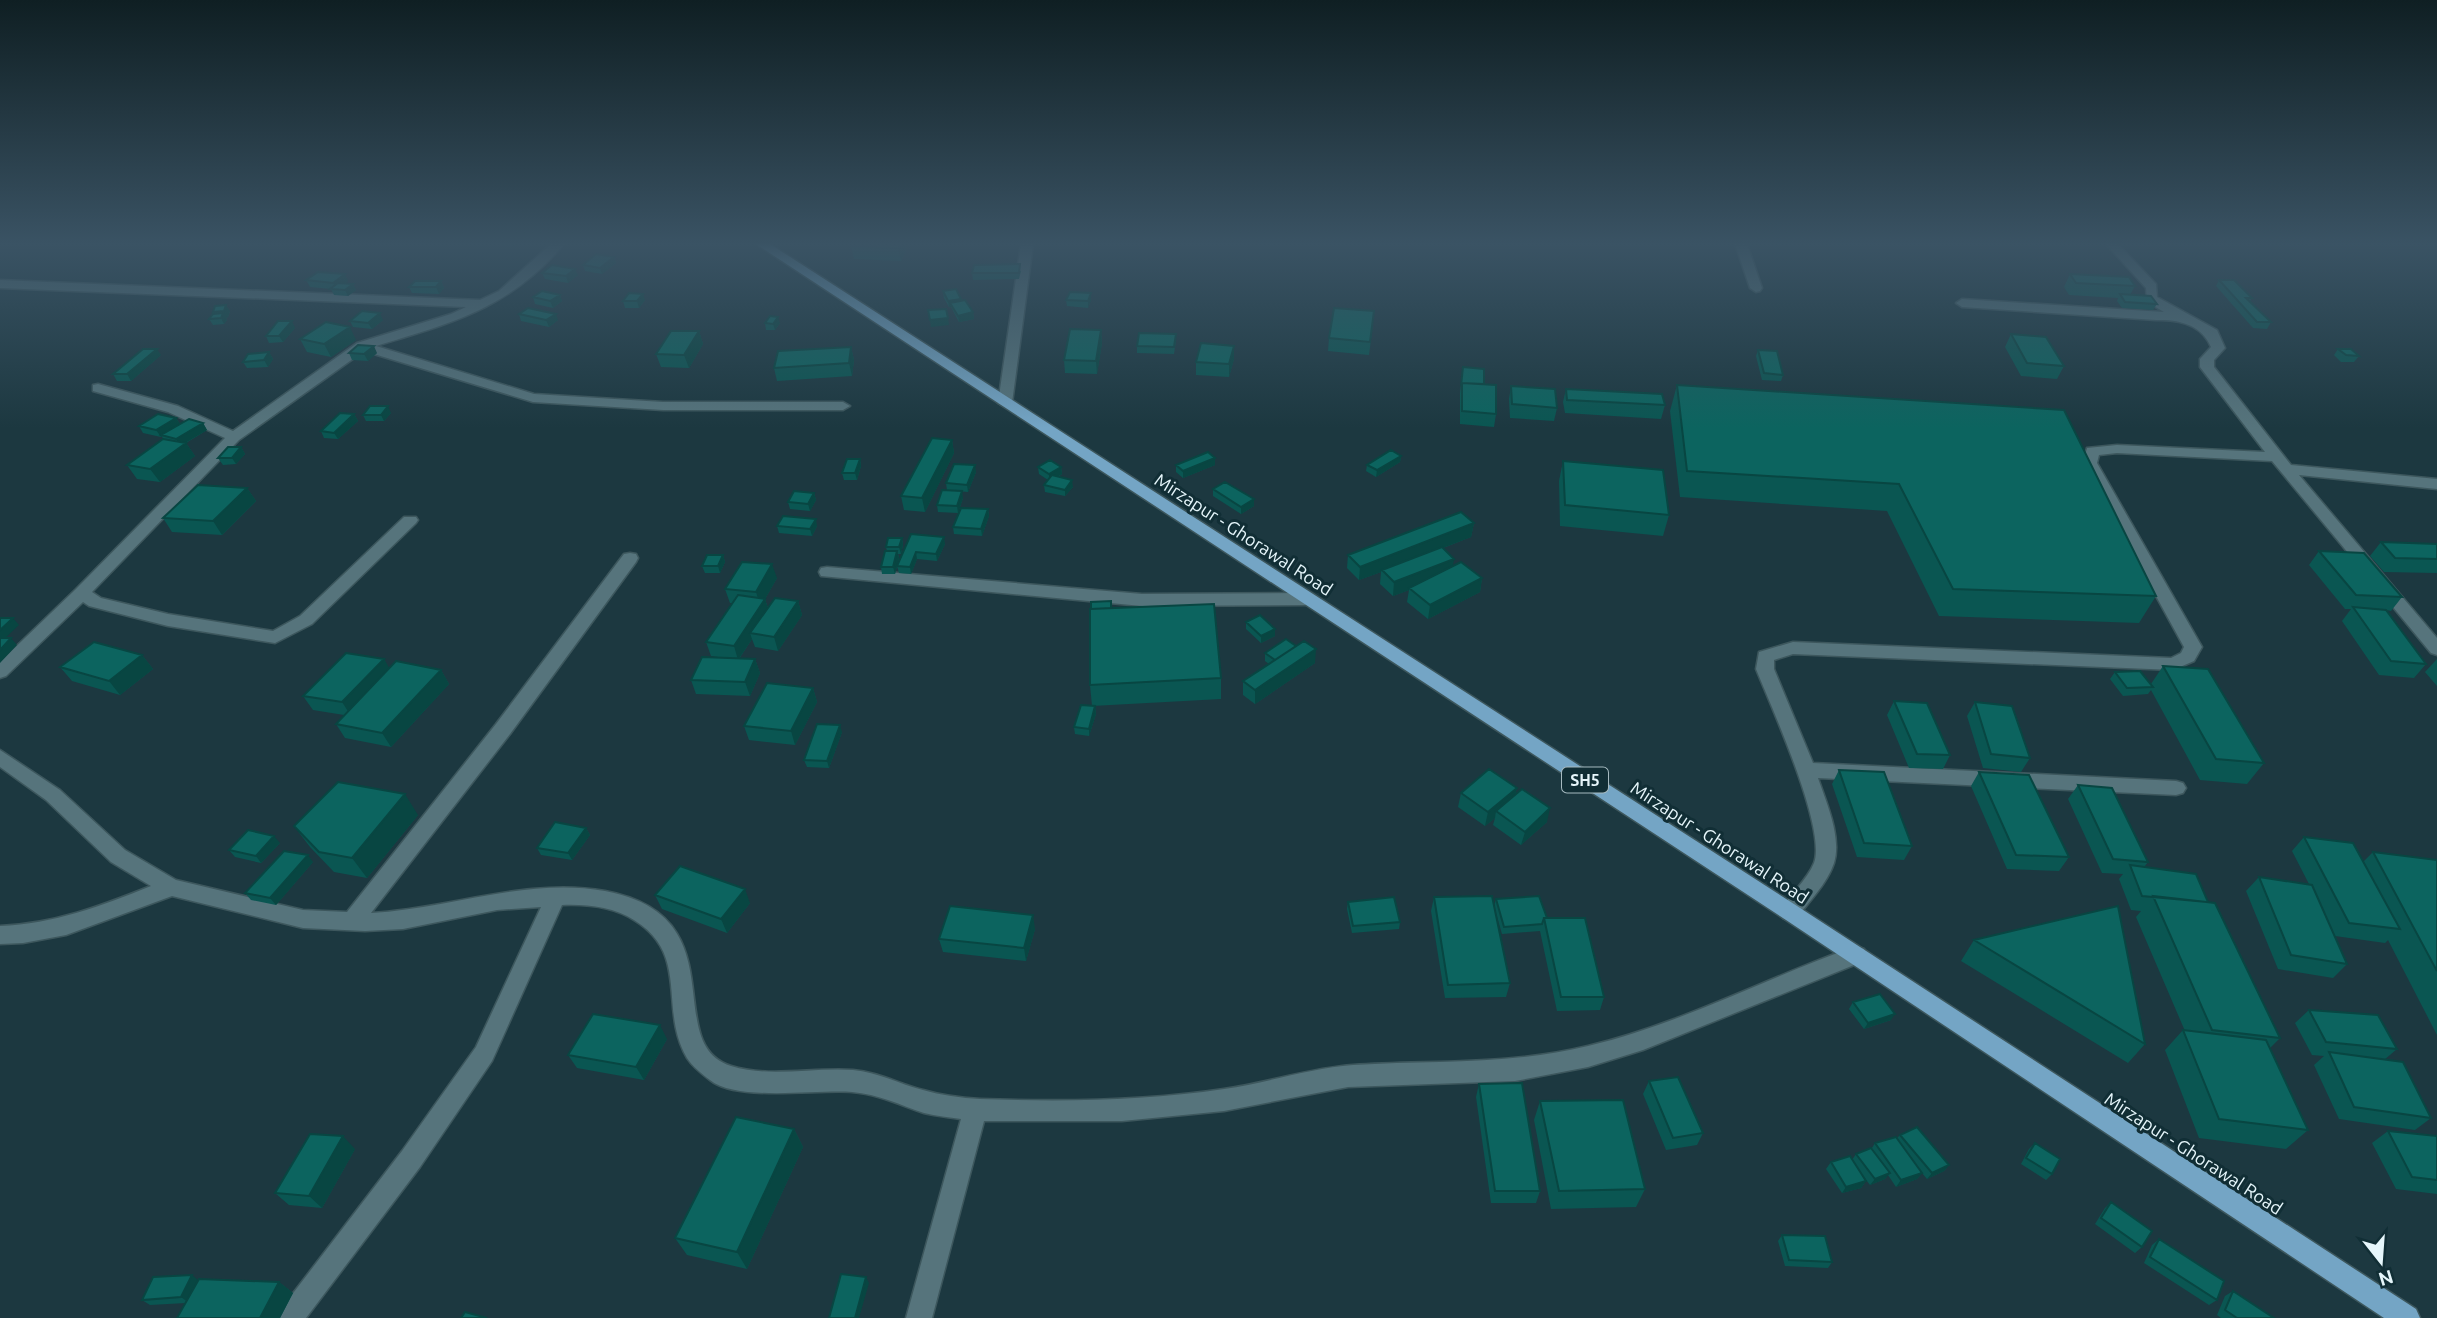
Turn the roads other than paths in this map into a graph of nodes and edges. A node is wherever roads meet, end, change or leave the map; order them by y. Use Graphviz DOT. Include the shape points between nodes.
graph roads {
  1 [pos="482,306"];
  2 [pos="856,306"];
  3 [pos="1018,306"];
  4 [pos="1999,306"];
  5 [pos="2162,306"];
  6 [pos="2178,315"];
  7 [pos="362,346"];
  8 [pos="98,388"];
  9 [pos="1005,403"];
  10 [pos="843,406"];
  11 [pos="233,437"];
  12 [pos="2281,463"];
  13 [pos="2437,484"];
  14 [pos="410,520"];
  15 [pos="630,558"];
  16 [pos="827,572"];
  17 [pos="82,593"];
  18 [pos="1305,599"];
  19 [pos="2437,649"];
  20 [pos="0,672"];
  21 [pos="0,757"];
  22 [pos="1804,770"];
  23 [pos="2176,788"];
  24 [pos="171,887"];
  25 [pos="555,898"];
  26 [pos="1790,912"];
  27 [pos="353,920"];
  28 [pos="0,935"];
  29 [pos="1856,956"];
  30 [pos="975,1110"];
  31 [pos="290,1318"];
  32 [pos="919,1318"];
  33 [pos="2407,1318"];
  1 -- 7 [label="street"];
  2 -- 9 [label="main road, Mirzapur - Ghorawal Road / SH5"];
  3 -- 9 [label="street"];
  4 -- 6 [label="street"];
  5 -- 6 [label="street"];
  6 -- 12 [label="street" via="2212,333 2218,348 2207,359 2207,367"];
  7 -- 10 [label="street" via="533,398 663,406"];
  7 -- 11 [label="street"];
  8 -- 11 [label="street" via="173,409"];
  9 -- 18 [label="main road, Mirzapur - Ghorawal Road / SH5"];
  11 -- 17 [label="street"];
  12 -- 13 [label="street"];
  12 -- 19 [label="street"];
  12 -- 22 [label="street" via="2117,449 2092,451 2090,463 2193,647 2188,657 2173,664 1793,648 1766,656 1765,668"];
  14 -- 17 [label="street" via="306,620 275,638 168,620 95,602"];
  15 -- 27 [label="street" via="450,799"];
  16 -- 18 [label="street" via="1142,600"];
  17 -- 20 [label="street"];
  18 -- 26 [label="main road, Mirzapur - Ghorawal Road / SH5"];
  21 -- 24 [label="street" via="53,795 118,856"];
  22 -- 23 [label="street"];
  22 -- 26 [label="street" via="1818,806 1825,861"];
  24 -- 27 [label="street" via="303,919"];
  24 -- 28 [label="street" via="70,926 23,936"];
  25 -- 27 [label="street" via="497,901 403,920"];
  25 -- 30 [label="street" via="608,900 659,924 672,942 680,967 686,1028 696,1053 721,1075 762,1082 853,1081"];
  25 -- 31 [label="street" via="485,1054"];
  26 -- 29 [label="main road, Mirzapur - Ghorawal Road / SH5"];
  29 -- 30 [label="street" via="1635,1043 1515,1070 1348,1076 1224,1100 1122,1110"];
  29 -- 33 [label="main road, Mirzapur - Ghorawal Road / SH5"];
  30 -- 32 [label="street"];
}
